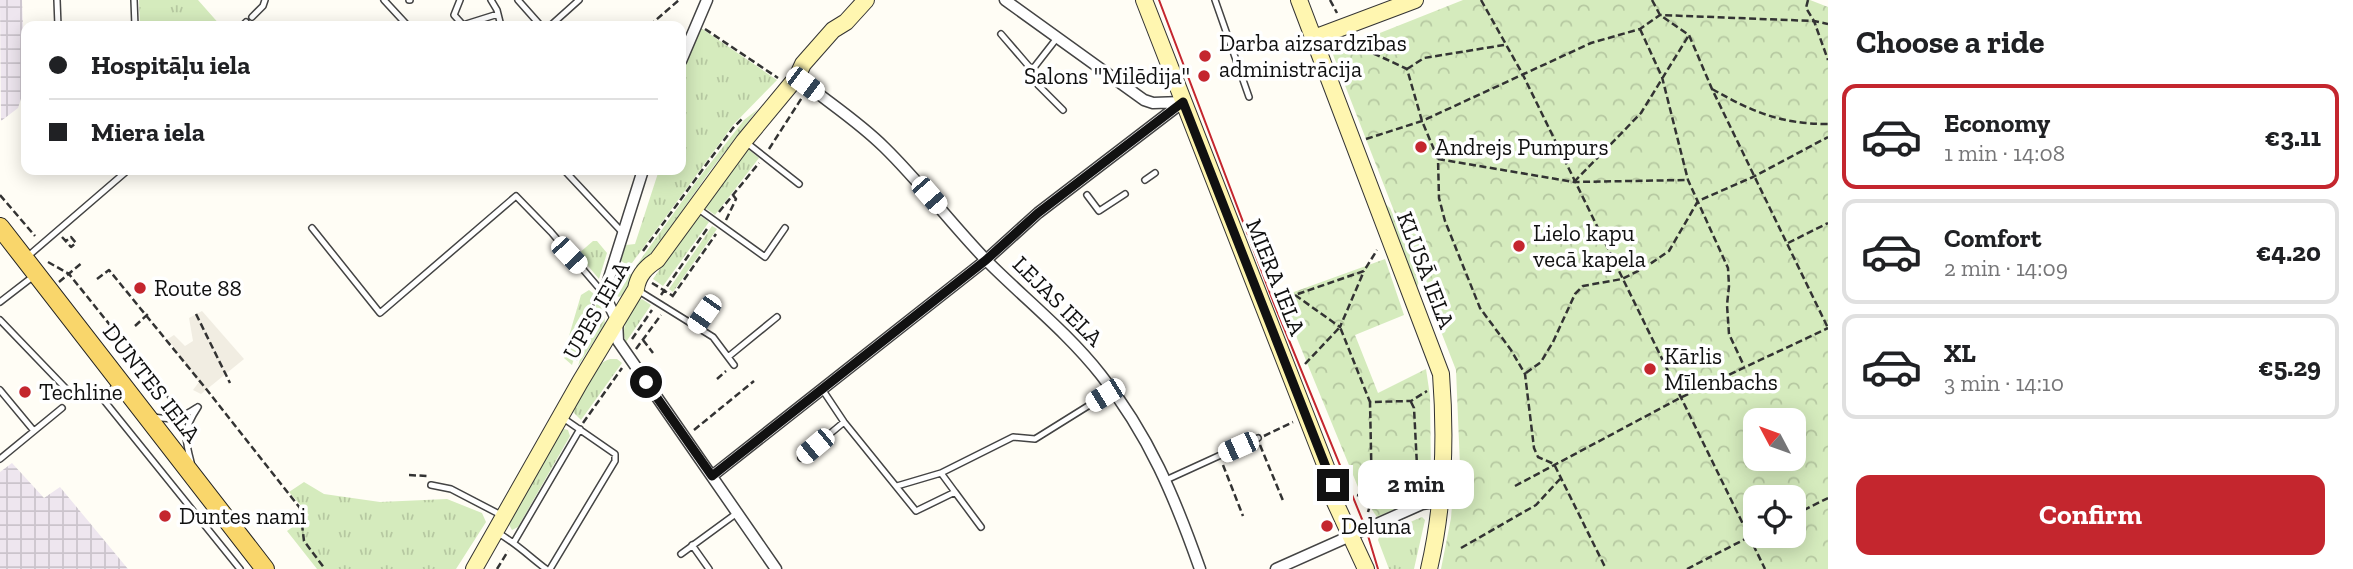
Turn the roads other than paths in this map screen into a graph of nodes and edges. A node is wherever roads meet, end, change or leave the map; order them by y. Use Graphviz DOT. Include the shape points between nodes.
graph roads {
  1 [pos="57,0"];
  2 [pos="134,0"];
  3 [pos="265,0"];
  4 [pos="385,0"];
  5 [pos="460,0"];
  6 [pos="491,0"];
  7 [pos="518,0"];
  8 [pos="579,0"];
  9 [pos="707,0"];
  10 [pos="866,0"];
  11 [pos="1005,0"];
  12 [pos="1144,0"];
  13 [pos="1215,0"];
  14 [pos="1299,0"];
  15 [pos="1415,0"];
  16 [pos="498,14"];
  17 [pos="252,17"];
  18 [pos="58,21"];
  19 [pos="135,21"];
  20 [pos="404,21"];
  21 [pos="459,21"];
  22 [pos="476,21"];
  23 [pos="500,21"];
  24 [pos="537,21"];
  25 [pos="556,21"];
  26 [pos="1001,34"];
  27 [pos="1057,38"];
  28 [pos="1314,38"];
  29 [pos="686,49"];
  30 [pos="1032,70"];
  31 [pos="794,80"];
  32 [pos="1249,97"];
  33 [pos="1183,102"];
  34 [pos="1063,110"];
  35 [pos="744,141"];
  36 [pos="1155,173"];
  37 [pos="122,175"];
  38 [pos="568,175"];
  39 [pos="640,175"];
  40 [pos="1145,180"];
  41 [pos="799,184"];
  42 [pos="1082,189"];
  43 [pos="1125,194"];
  44 [pos="695,206"];
  45 [pos="0,228"];
  46 [pos="312,228"];
  47 [pos="785,228"];
  48 [pos="623,233"];
  49 [pos="23,260"];
  50 [pos="986,260"];
  51 [pos="41,269"];
  52 [pos="636,289"];
  53 [pos="604,294"];
  54 [pos="0,302"];
  55 [pos="712,302"];
  56 [pos="777,317"];
  57 [pos="0,320"];
  58 [pos="617,321"];
  59 [pos="696,326"];
  60 [pos="728,357"];
  61 [pos="734,365"];
  62 [pos="120,382"];
  63 [pos="822,389"];
  64 [pos="0,390"];
  65 [pos="1112,391"];
  66 [pos="75,398"];
  67 [pos="62,408"];
  68 [pos="147,416"];
  69 [pos="561,416"];
  70 [pos="844,422"];
  71 [pos="580,429"];
  72 [pos="34,431"];
  73 [pos="1258,438"];
  74 [pos="801,458"];
  75 [pos="0,459"];
  76 [pos="941,473"];
  77 [pos="194,476"];
  78 [pos="712,476"];
  79 [pos="1166,480"];
  80 [pos="431,485"];
  81 [pos="897,486"];
  82 [pos="955,492"];
  83 [pos="1441,501"];
  84 [pos="737,513"];
  85 [pos="500,524"];
  86 [pos="981,527"];
  87 [pos="1350,536"];
  88 [pos="514,542"];
  89 [pos="692,545"];
  90 [pos="681,554"];
  91 [pos="240,569"];
  92 [pos="265,569"];
  93 [pos="474,569"];
  94 [pos="548,569"];
  95 [pos="709,569"];
  96 [pos="776,569"];
  97 [pos="1200,569"];
  98 [pos="1276,569"];
  99 [pos="1367,569"];
  100 [pos="1429,569"];
  1 -- 18 [label="lane"];
  2 -- 19 [label="lane"];
  3 -- 17 [label="lane"];
  4 -- 20 [label="lane"];
  5 -- 21 [label="lane" via="454,15"];
  6 -- 16 [label="lane"];
  7 -- 24 [label="lane"];
  8 -- 25 [label="lane"];
  9 -- 29 [label="street"];
  10 -- 31 [label="street, UPES IELA" via="833,30"];
  11 -- 27 [label="street"];
  12 -- 33 [label="street, MIERA IELA"];
  13 -- 32 [label="lane"];
  14 -- 28 [label="street, KLUSĀ IELA"];
  15 -- 28 [label="street" via="1340,22"];
  16 -- 22 [label="lane"];
  16 -- 23 [label="lane"];
  26 -- 30 [label="lane"];
  27 -- 30 [label="lane"];
  27 -- 33 [label="street" via="1144,100"];
  28 -- 83 [label="street, KLUSĀ IELA" via="1441,374"];
  30 -- 34 [label="lane" via="1038,85"];
  31 -- 35 [label="street, UPES IELA"];
  31 -- 50 [label="street, LEJAS IELA" via="886,148"];
  33 -- 42 [label="street"];
  33 -- 87 [label="street, MIERA IELA"];
  35 -- 41 [label="lane"];
  35 -- 44 [label="street, UPES IELA"];
  36 -- 40 [label="lane"];
  37 -- 49 [label="lane"];
  38 -- 48 [label="lane"];
  39 -- 48 [label="street"];
  42 -- 43 [label="lane" via="1099,211"];
  42 -- 50 [label="street" via="1038,213"];
  44 -- 47 [label="lane" via="765,257"];
  44 -- 52 [label="street, UPES IELA" via="657,260 646,267"];
  45 -- 49 [label="main road, DUNTES IELA"];
  46 -- 53 [label="lane" via="380,313 516,196"];
  48 -- 53 [label="street"];
  49 -- 51 [label="main road, DUNTES IELA"];
  50 -- 63 [label="street"];
  50 -- 65 [label="street, LEJAS IELA" via="1068,339"];
  51 -- 54 [label="lane"];
  51 -- 62 [label="main road, DUNTES IELA"];
  52 -- 58 [label="street, UPES IELA"];
  52 -- 59 [label="lane"];
  53 -- 58 [label="street"];
  55 -- 59 [label="lane"];
  56 -- 60 [label="lane"];
  57 -- 66 [label="lane"];
  58 -- 69 [label="street, UPES IELA"];
  58 -- 78 [label="street" via="618,341"];
  59 -- 60 [label="lane" via="713,337"];
  60 -- 61 [label="lane"];
  62 -- 68 [label="main road, DUNTES IELA"];
  62 -- 91 [label="lane" via="102,398"];
  63 -- 70 [label="lane"];
  63 -- 78 [label="street"];
  64 -- 72 [label="lane"];
  65 -- 76 [label="lane" via="1035,439 1013,437"];
  65 -- 79 [label="street, LEJAS IELA"];
  67 -- 72 [label="lane"];
  68 -- 77 [label="main road, DUNTES IELA"];
  68 -- 77 [label="lane" via="180,418 198,407 186,425 185,436"];
  69 -- 71 [label="lane"];
  69 -- 85 [label="street, UPES IELA"];
  70 -- 74 [label="lane"];
  70 -- 81 [label="lane"];
  71 -- 88 [label="lane"];
  71 -- 94 [label="lane" via="615,454 615,461"];
  72 -- 75 [label="lane"];
  73 -- 79 [label="lane"];
  76 -- 81 [label="lane"];
  76 -- 82 [label="lane"];
  77 -- 92 [label="main road, DUNTES IELA"];
  78 -- 84 [label="street"];
  79 -- 97 [label="street, LEJAS IELA"];
  80 -- 85 [label="lane" via="452,489"];
  81 -- 82 [label="lane" via="916,511"];
  82 -- 86 [label="lane"];
  83 -- 87 [label="street" via="1422,504"];
  83 -- 100 [label="street, KLUSĀ IELA"];
  84 -- 89 [label="lane"];
  84 -- 96 [label="street"];
  85 -- 88 [label="lane"];
  85 -- 93 [label="street, UPES IELA"];
  87 -- 98 [label="street"];
  87 -- 99 [label="street, MIERA IELA"];
  88 -- 94 [label="lane"];
  89 -- 90 [label="lane"];
  89 -- 95 [label="lane"];
}
